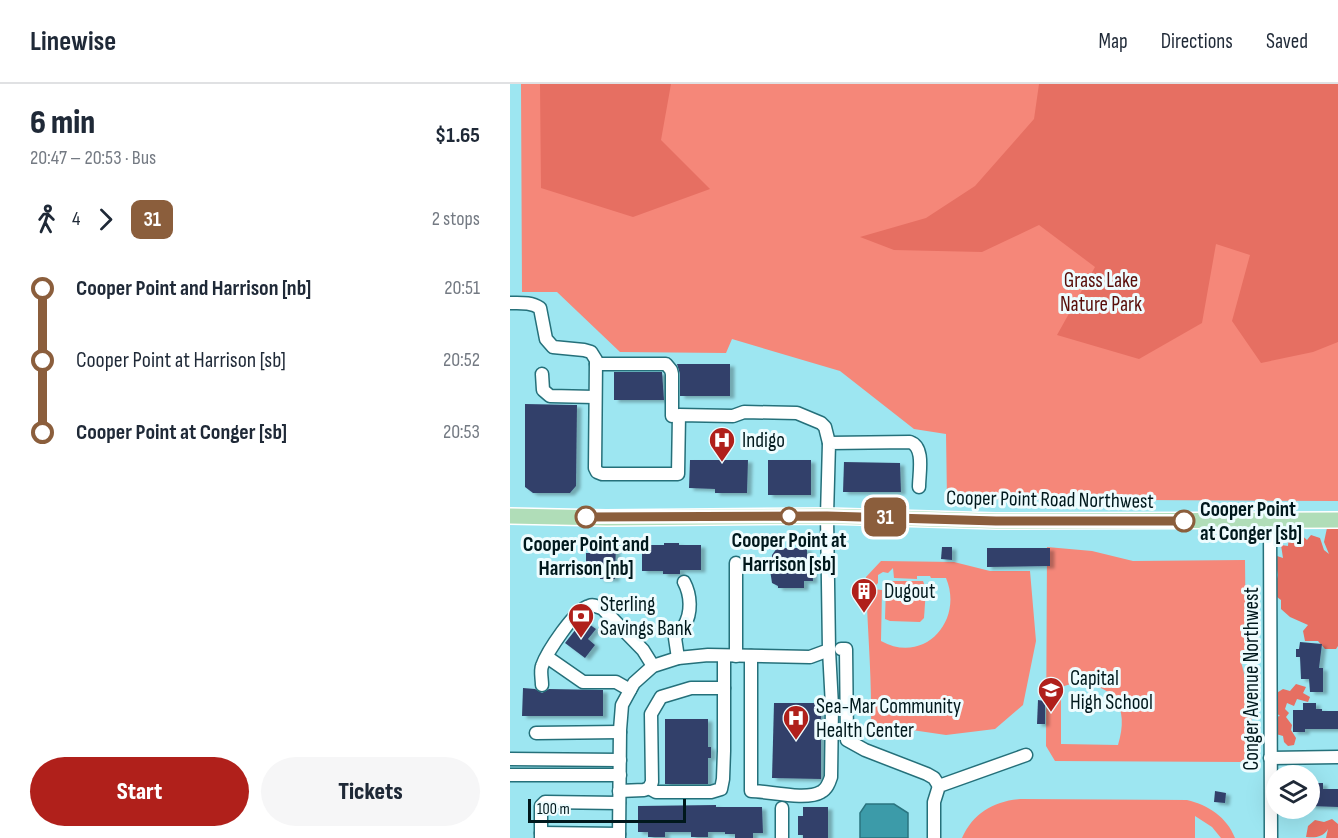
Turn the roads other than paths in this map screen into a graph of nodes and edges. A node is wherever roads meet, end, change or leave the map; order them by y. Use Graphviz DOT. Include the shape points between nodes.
graph roads {
  1 [pos="510,303"];
  2 [pos="596,364"];
  3 [pos="542,374"];
  4 [pos="595,397"];
  5 [pos="672,416"];
  6 [pos="828,443"];
  7 [pos="919,487"];
  8 [pos="510,516"];
  9 [pos="827,516"];
  10 [pos="1270,520"];
  11 [pos="1338,520"];
  12 [pos="736,563"];
  13 [pos="684,582"];
  14 [pos="835,649"];
  15 [pos="730,656"];
  16 [pos="750,656"];
  17 [pos="548,657"];
  18 [pos="678,658"];
  19 [pos="653,666"];
  20 [pos="542,685"];
  21 [pos="724,688"];
  22 [pos="630,690"];
  23 [pos="620,732"];
  24 [pos="536,733"];
  25 [pos="1026,755"];
  26 [pos="1338,757"];
  27 [pos="1270,758"];
  28 [pos="510,759"];
  29 [pos="620,760"];
  30 [pos="510,775"];
  31 [pos="620,775"];
  32 [pos="939,786"];
  33 [pos="649,788"];
  34 [pos="620,797"];
  35 [pos="782,808"];
  36 [pos="541,836"];
  37 [pos="619,836"];
  38 [pos="782,838"];
  39 [pos="934,838"];
  40 [pos="1271,838"];
  1 -- 2 [label="street" via="540,308 546,339 553,347 591,352"];
  2 -- 4 [label="street"];
  2 -- 5 [label="street" via="666,364 672,374"];
  3 -- 4 [label="street" via="543,390 550,396"];
  4 -- 6 [label="street" via="595,468 602,474 678,474 679,415 800,413 825,427"];
  6 -- 7 [label="street" via="915,443 920,449"];
  6 -- 9 [label="street"];
  8 -- 9 [label="main road, Cooper Point Road Northwest"];
  9 -- 10 [label="main road, Cooper Point Road Northwest" via="996,521"];
  9 -- 14 [label="street"];
  10 -- 11 [label="main road, Cooper Point Road Northwest"];
  10 -- 27 [label="street, Conger Avenue Northwest"];
  12 -- 15 [label="street"];
  13 -- 18 [label="street" via="690,602 685,624 675,638"];
  14 -- 16 [label="street" via="810,657"];
  14 -- 16 [label="street" via="831,777 828,786 814,794 751,791"];
  14 -- 32 [label="street" via="846,649 847,740 927,774"];
  15 -- 16 [label="street"];
  15 -- 18 [label="street"];
  15 -- 21 [label="street"];
  17 -- 19 [label="street" via="573,618 595,606 603,609 643,650"];
  17 -- 20 [label="street" via="542,667"];
  17 -- 22 [label="street" via="583,682 611,681"];
  18 -- 19 [label="street"];
  19 -- 22 [label="street"];
  21 -- 33 [label="street" via="691,688 661,697 651,714"];
  21 -- 33 [label="street" via="720,789 656,792"];
  22 -- 23 [label="street" via="622,705"];
  23 -- 24 [label="street"];
  23 -- 29 [label="street"];
  25 -- 32 [label="street"];
  26 -- 27 [label="street"];
  27 -- 40 [label="street, Conger Avenue Northwest"];
  28 -- 29 [label="street"];
  29 -- 31 [label="street"];
  30 -- 31 [label="street"];
  31 -- 34 [label="street"];
  32 -- 39 [label="street" via="934,802"];
  33 -- 34 [label="street"];
  34 -- 36 [label="street" via="545,802 541,806"];
  34 -- 37 [label="street"];
  35 -- 38 [label="street"];
  36 -- 37 [label="street"];
}
